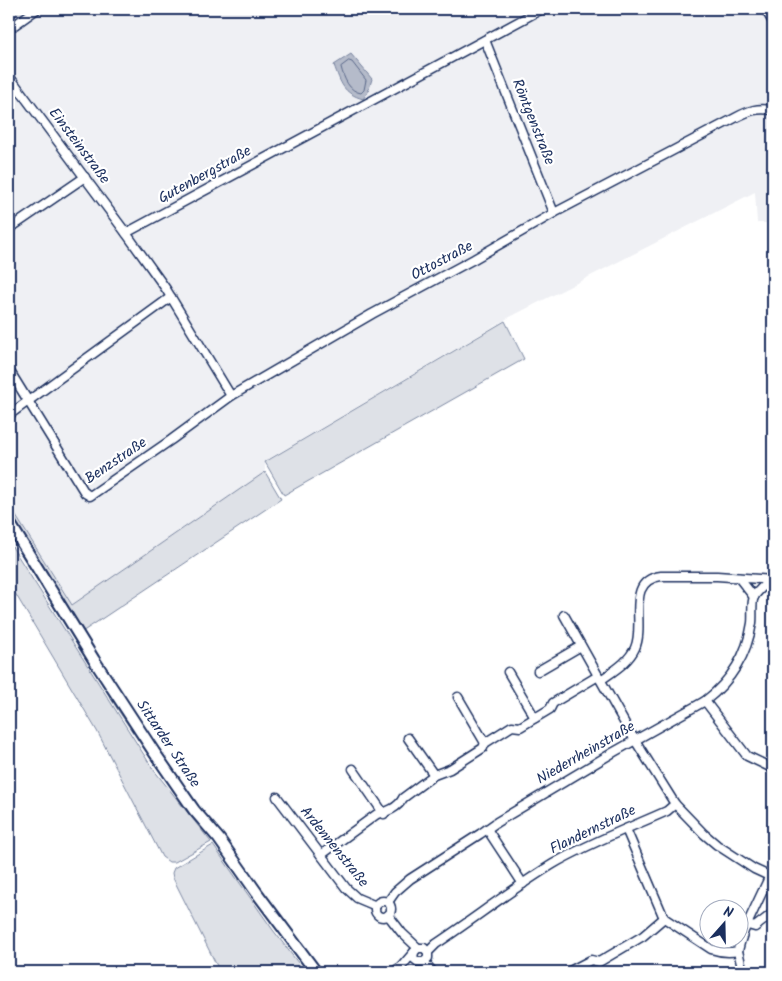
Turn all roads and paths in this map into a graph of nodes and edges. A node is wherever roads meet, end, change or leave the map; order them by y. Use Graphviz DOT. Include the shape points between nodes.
graph roads {
  1 [pos="37,9"];
  2 [pos="542,9"];
  3 [pos="765,9"];
  4 [pos="773,22"];
  5 [pos="9,29"];
  6 [pos="485,40"];
  7 [pos="9,76"];
  8 [pos="773,110"];
  9 [pos="85,177"];
  10 [pos="554,214"];
  11 [pos="9,229"];
  12 [pos="126,233"];
  13 [pos="171,297"];
  14 [pos="9,370"];
  15 [pos="231,396"];
  16 [pos="27,401"];
  17 [pos="9,415"];
  18 [pos="9,522"];
  19 [pos="739,578"];
  20 [pos="772,580"];
  21 [pos="754,597"];
  22 [pos="564,615"];
  23 [pos="581,646"];
  24 [pos="538,670"];
  25 [pos="508,672"];
  26 [pos="600,678"];
  27 [pos="458,697"];
  28 [pos="705,700"];
  29 [pos="535,718"];
  30 [pos="408,738"];
  31 [pos="635,740"];
  32 [pos="485,743"];
  33 [pos="772,768"];
  34 [pos="353,769"];
  35 [pos="434,775"];
  36 [pos="277,797"];
  37 [pos="676,804"];
  38 [pos="384,814"];
  39 [pos="487,829"];
  40 [pos="626,829"];
  41 [pos="321,855"];
  42 [pos="771,872"];
  43 [pos="523,884"];
  44 [pos="388,902"];
  45 [pos="376,906"];
  46 [pos="773,913"];
  47 [pos="388,915"];
  48 [pos="664,918"];
  49 [pos="750,919"];
  50 [pos="750,925"];
  51 [pos="739,948"];
  52 [pos="416,950"];
  53 [pos="428,952"];
  54 [pos="738,952"];
  55 [pos="423,962"];
  56 [pos="401,967"];
  57 [pos="316,972"];
  58 [pos="394,972"];
  59 [pos="433,972"];
  60 [pos="568,972"];
  61 [pos="743,972"];
  1 -- 5 [label="street"];
  2 -- 6 [label="street, Gutenbergstraße"];
  3 -- 4 [label="street"];
  6 -- 10 [label="street, Röntgenstraße"];
  6 -- 12 [label="street, Gutenbergstraße"];
  7 -- 9 [label="street, Einsteinstraße"];
  8 -- 10 [label="street, Ottostraße" via="750,110"];
  9 -- 11 [label="street"];
  9 -- 12 [label="street, Einsteinstraße"];
  10 -- 15 [label="street, Ottostraße"];
  12 -- 13 [label="street"];
  13 -- 15 [label="street"];
  13 -- 16 [label="street"];
  14 -- 16 [label="street, Benzstraße"];
  15 -- 16 [label="street, Benzstraße" via="90,496 85,494"];
  16 -- 17 [label="street"];
  18 -- 57 [label="main road, Sittarder Straße" via="154,752"];
  19 -- 20 [label="street"];
  19 -- 21 [label="street"];
  19 -- 26 [label="street" via="661,576 649,579 639,592 636,647 624,664"];
  20 -- 21 [label="street"];
  21 -- 28 [label="street, Niederrheinstraße" via="745,651 730,677"];
  22 -- 23 [label="street"];
  23 -- 24 [label="street"];
  23 -- 26 [label="street"];
  25 -- 29 [label="street"];
  26 -- 29 [label="street" via="553,703 550,709"];
  26 -- 31 [label="street"];
  27 -- 32 [label="street"];
  28 -- 31 [label="street, Niederrheinstraße"];
  28 -- 33 [label="street" via="747,756"];
  29 -- 32 [label="street" via="520,727 512,726"];
  30 -- 35 [label="street"];
  31 -- 37 [label="street"];
  31 -- 39 [label="street, Niederrheinstraße"];
  32 -- 35 [label="street" via="483,748 450,770"];
  34 -- 38 [label="street"];
  35 -- 38 [label="street"];
  36 -- 41 [label="street, Ardennenstraße"];
  37 -- 40 [label="street, Flandernstraße"];
  37 -- 42 [label="street" via="717,845 754,869"];
  38 -- 41 [label="street" via="377,814"];
  39 -- 43 [label="street"];
  39 -- 44 [label="street, Niederrheinstraße" via="410,879"];
  40 -- 43 [label="street, Flandernstraße" via="553,864"];
  40 -- 48 [label="street"];
  41 -- 45 [label="street, Ardennenstraße" via="346,888 357,898"];
  42 -- 49 [label="street"];
  43 -- 53 [label="street, Flandernstraße"];
  44 -- 45 [label="street, Ardennenstraße" via="380,901"];
  44 -- 47 [label="street" via="391,909"];
  45 -- 47 [label="street, Ardennenstraße" via="378,914"];
  46 -- 50 [label="street" via="755,926"];
  47 -- 52 [label="street, Ardennenstraße"];
  48 -- 54 [label="street" via="711,949"];
  48 -- 60 [label="street" via="642,936 598,962 591,960"];
  51 -- 54 [label="street"];
  52 -- 53 [label="street" via="424,948"];
  52 -- 55 [label="street" via="413,958"];
  52 -- 56 [label="street"];
  53 -- 55 [label="street, Flandernstraße" via="428,958"];
  54 -- 61 [label="street"];
  55 -- 56 [label="street"];
  55 -- 59 [label="street"];
  56 -- 58 [label="street"];
}
